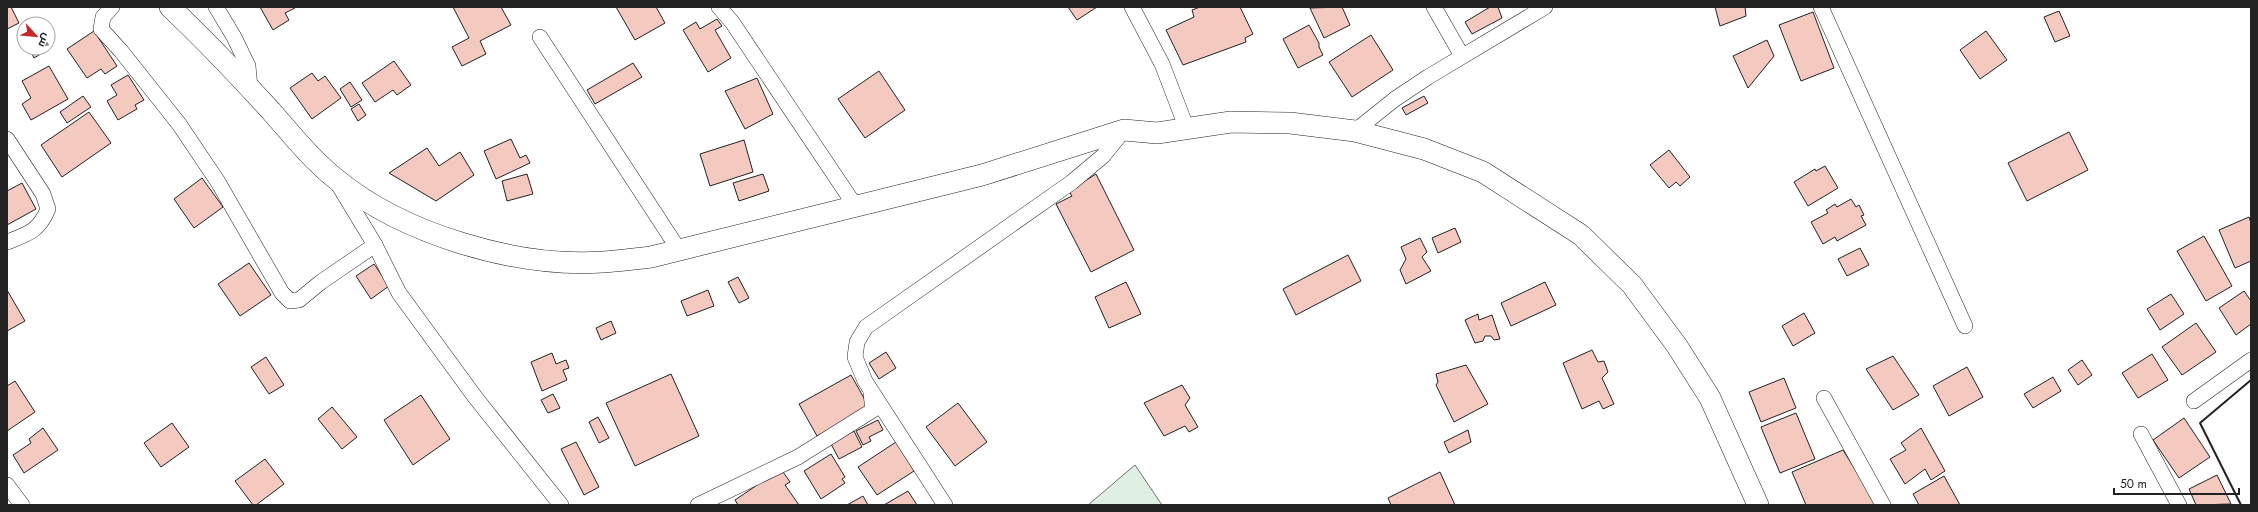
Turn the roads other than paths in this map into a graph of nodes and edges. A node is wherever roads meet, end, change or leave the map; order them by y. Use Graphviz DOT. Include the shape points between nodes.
graph roads {
  1 [pos="112,7"];
  2 [pos="170,7"];
  3 [pos="216,7"];
  4 [pos="719,7"];
  5 [pos="1132,7"];
  6 [pos="1434,7"];
  7 [pos="1545,7"];
  8 [pos="1821,7"];
  9 [pos="540,37"];
  10 [pos="1462,56"];
  11 [pos="250,88"];
  12 [pos="1187,129"];
  13 [pos="1124,130"];
  14 [pos="1355,132"];
  15 [pos="7,139"];
  16 [pos="336,179"];
  17 [pos="856,207"];
  18 [pos="7,242"];
  19 [pos="375,245"];
  20 [pos="679,250"];
  21 [pos="1965,326"];
  22 [pos="2251,360"];
  23 [pos="871,393"];
  24 [pos="1824,398"];
  25 [pos="2194,401"];
  26 [pos="2141,434"];
  27 [pos="7,485"];
  28 [pos="709,503"];
  29 [pos="22,505"];
  30 [pos="561,505"];
  31 [pos="944,505"];
  32 [pos="1758,505"];
  33 [pos="1883,505"];
  34 [pos="2179,505"];
  1 -- 19 [label="street" via="104,17 100,29 121,51 179,124 218,182 282,293 290,301 299,300"];
  2 -- 11 [label="main road"];
  3 -- 11 [label="street" via="248,66"];
  4 -- 17 [label="street" via="732,22"];
  5 -- 12 [label="street" via="1162,64"];
  6 -- 10 [label="street"];
  7 -- 10 [label="street"];
  8 -- 21 [label="street"];
  9 -- 20 [label="street"];
  10 -- 14 [label="street" via="1395,99"];
  11 -- 16 [label="main road"];
  12 -- 13 [label="main road" via="1157,133"];
  12 -- 14 [label="main road" via="1231,122 1268,122"];
  13 -- 17 [label="main road" via="982,175"];
  13 -- 23 [label="street" via="1102,156 1072,182 866,327 857,342 855,357"];
  14 -- 32 [label="main road" via="1424,149 1483,172 1581,235 1632,285 1677,346 1710,398"];
  15 -- 18 [label="street" via="43,194 48,209 42,223 29,234"];
  16 -- 19 [label="street"];
  16 -- 20 [label="main road" via="375,205 415,226 464,245 501,254 556,261 602,262 651,257"];
  17 -- 20 [label="main road"];
  19 -- 30 [label="street" via="399,293 476,398"];
  22 -- 25 [label="street"];
  23 -- 28 [label="street" via="873,410 798,456"];
  23 -- 31 [label="street"];
  24 -- 33 [label="street"];
  26 -- 34 [label="street"];
  27 -- 29 [label="street"];
}
